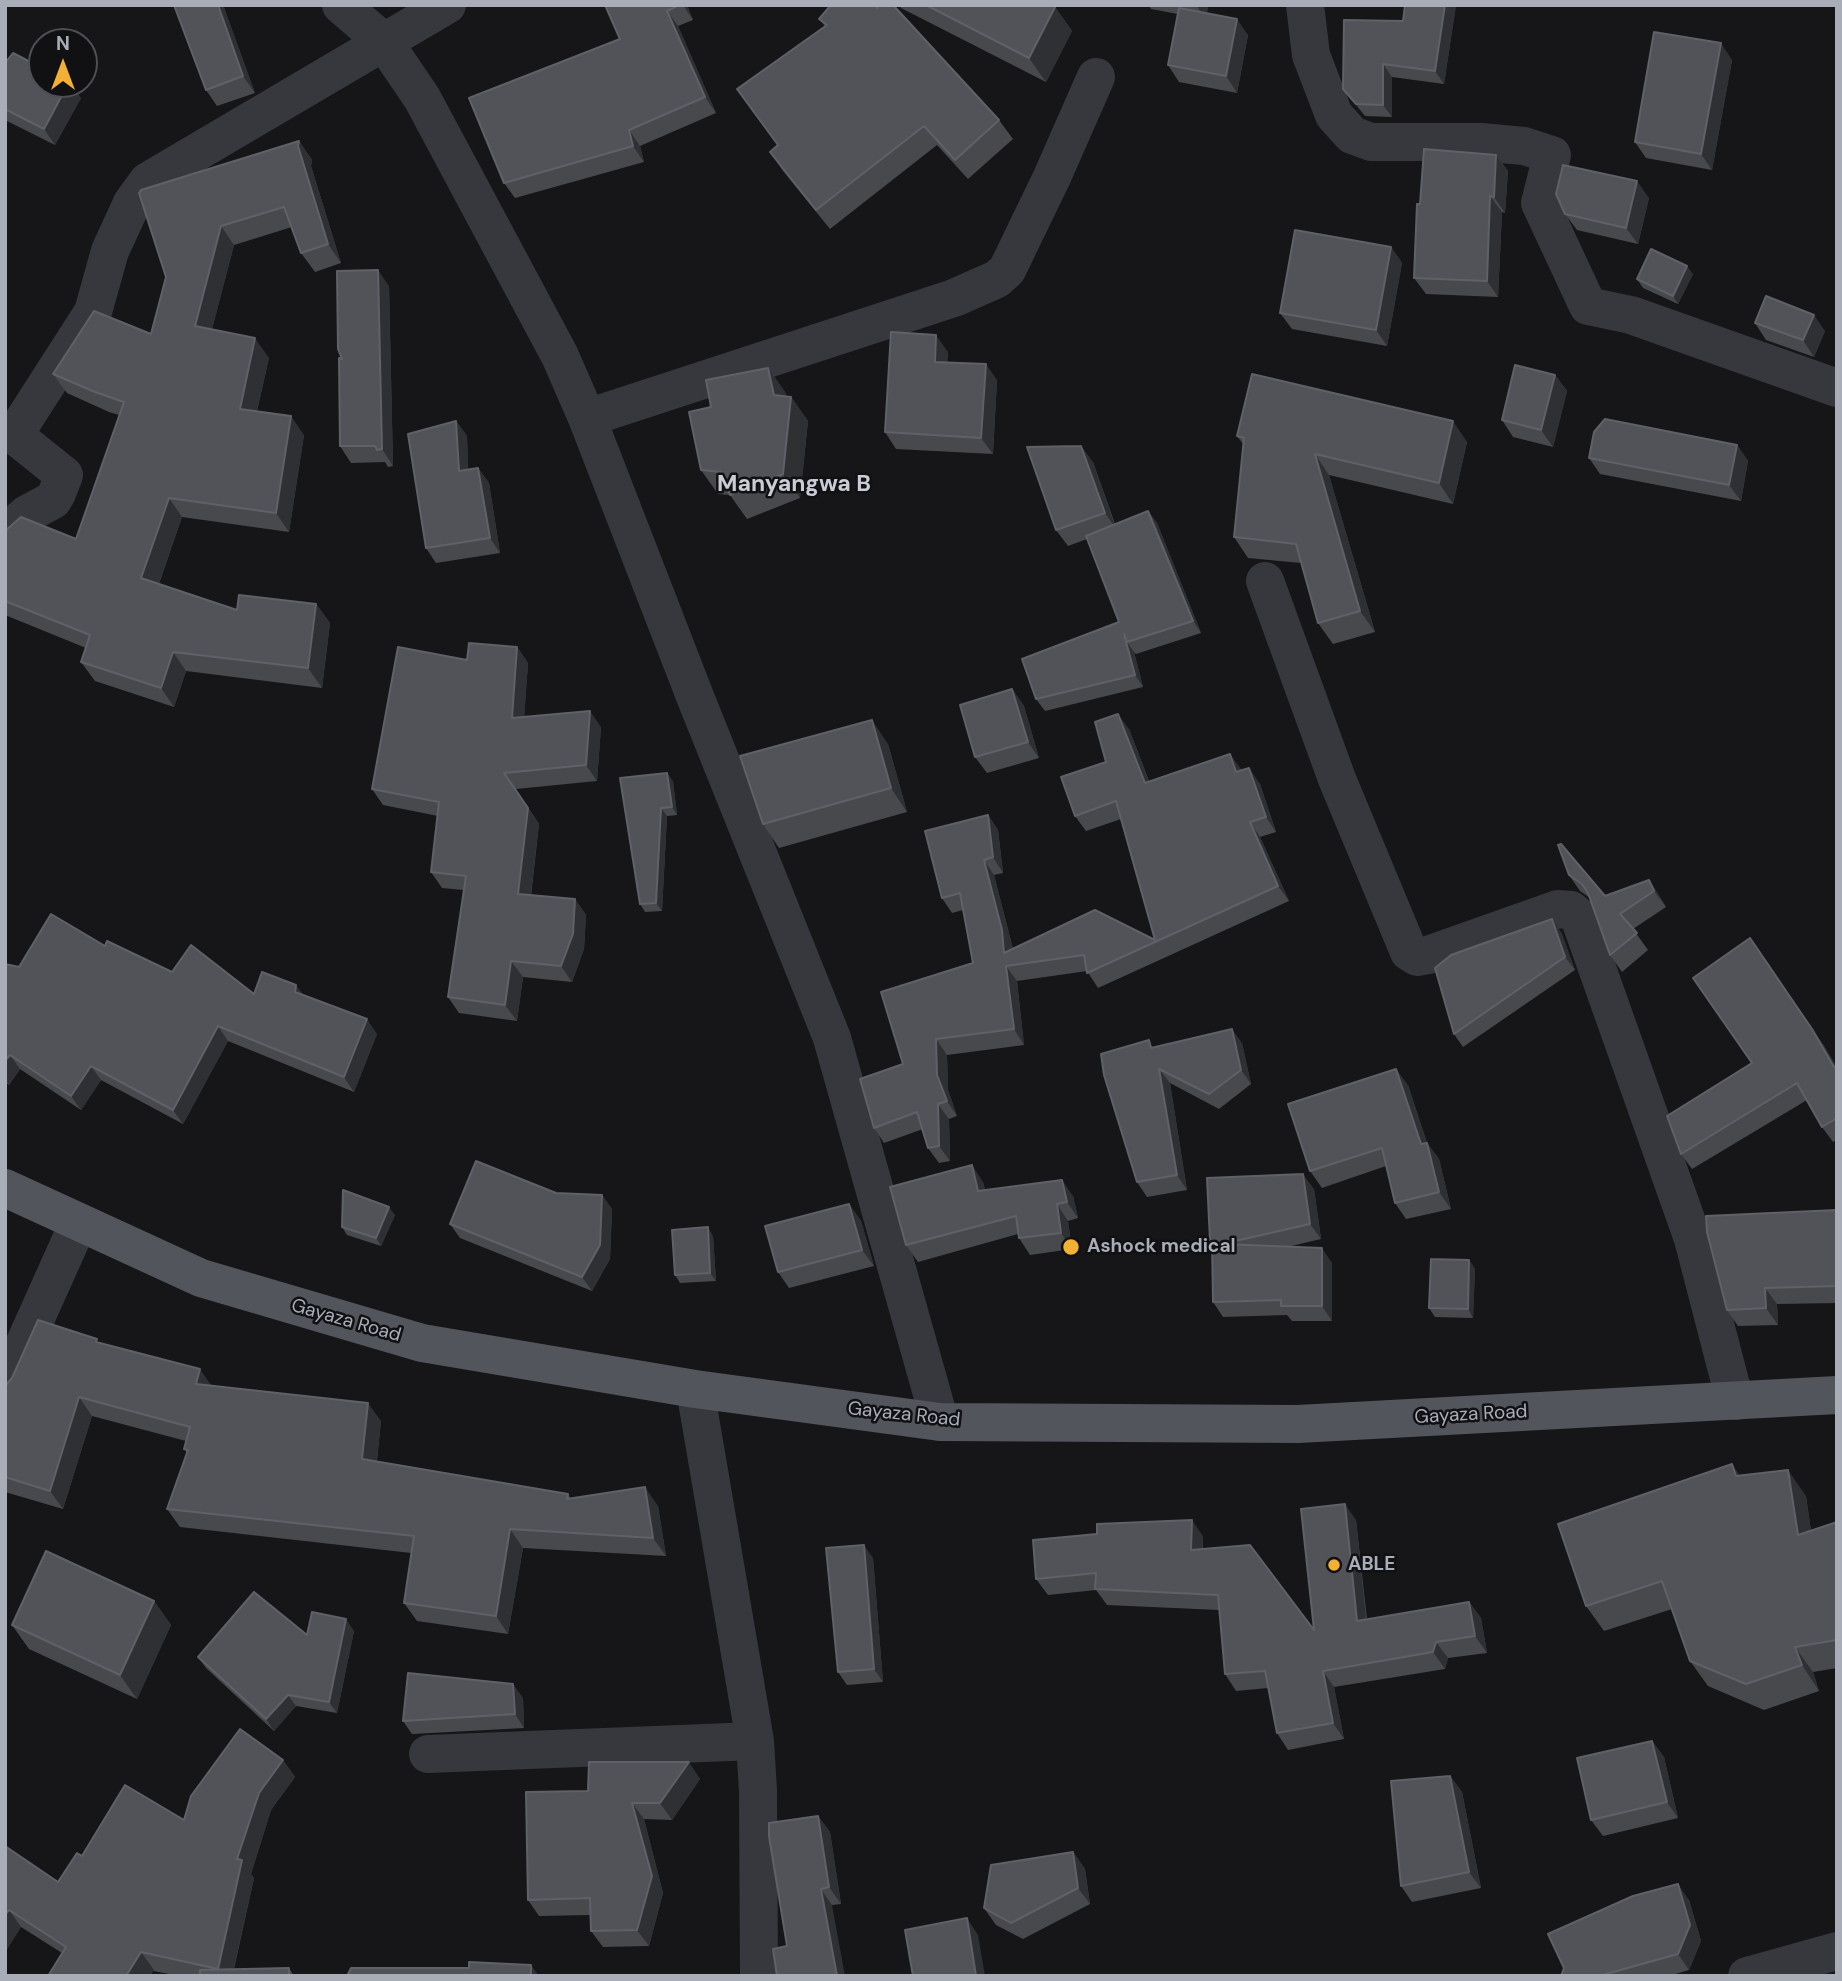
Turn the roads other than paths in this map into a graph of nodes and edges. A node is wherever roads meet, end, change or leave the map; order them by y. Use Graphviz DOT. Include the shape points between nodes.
graph roads {
  1 [pos="341,5"];
  2 [pos="447,5"];
  3 [pos="1304,5"];
  4 [pos="384,41"];
  5 [pos="1096,77"];
  6 [pos="1837,388"];
  7 [pos="587,418"];
  8 [pos="5,533"];
  9 [pos="1265,581"];
  10 [pos="5,1188"];
  11 [pos="79,1222"];
  12 [pos="5,1387"];
  13 [pos="695,1389"];
  14 [pos="1837,1395"];
  15 [pos="1735,1401"];
  16 [pos="940,1422"];
  17 [pos="755,1741"];
  18 [pos="428,1754"];
  19 [pos="1837,1951"];
  20 [pos="759,1976"];
  21 [pos="1747,1976"];
  1 -- 4 [label="street"];
  2 -- 4 [label="street"];
  3 -- 6 [label="street" via="1311,55 1334,114 1352,135 1371,142 1524,146 1552,155 1540,203 1588,306 1631,315"];
  4 -- 7 [label="street" via="422,98 560,356"];
  4 -- 8 [label="street" via="148,181 132,203 110,251 93,312 14,435 64,475 57,493"];
  5 -- 7 [label="street" via="1007,270 997,279 954,298"];
  7 -- 16 [label="street" via="832,1038"];
  9 -- 15 [label="street" via="1337,779 1409,952 1428,956 1558,909 1571,910 1579,918 1693,1239"];
  10 -- 11 [label="main road, Gayaza Road"];
  11 -- 12 [label="street"];
  11 -- 13 [label="main road, Gayaza Road" via="201,1278 422,1343"];
  13 -- 16 [label="main road, Gayaza Road"];
  13 -- 17 [label="street"];
  14 -- 15 [label="main road, Gayaza Road"];
  15 -- 16 [label="main road, Gayaza Road" via="1298,1424"];
  17 -- 18 [label="street"];
  17 -- 20 [label="street"];
  19 -- 21 [label="street"];
}
